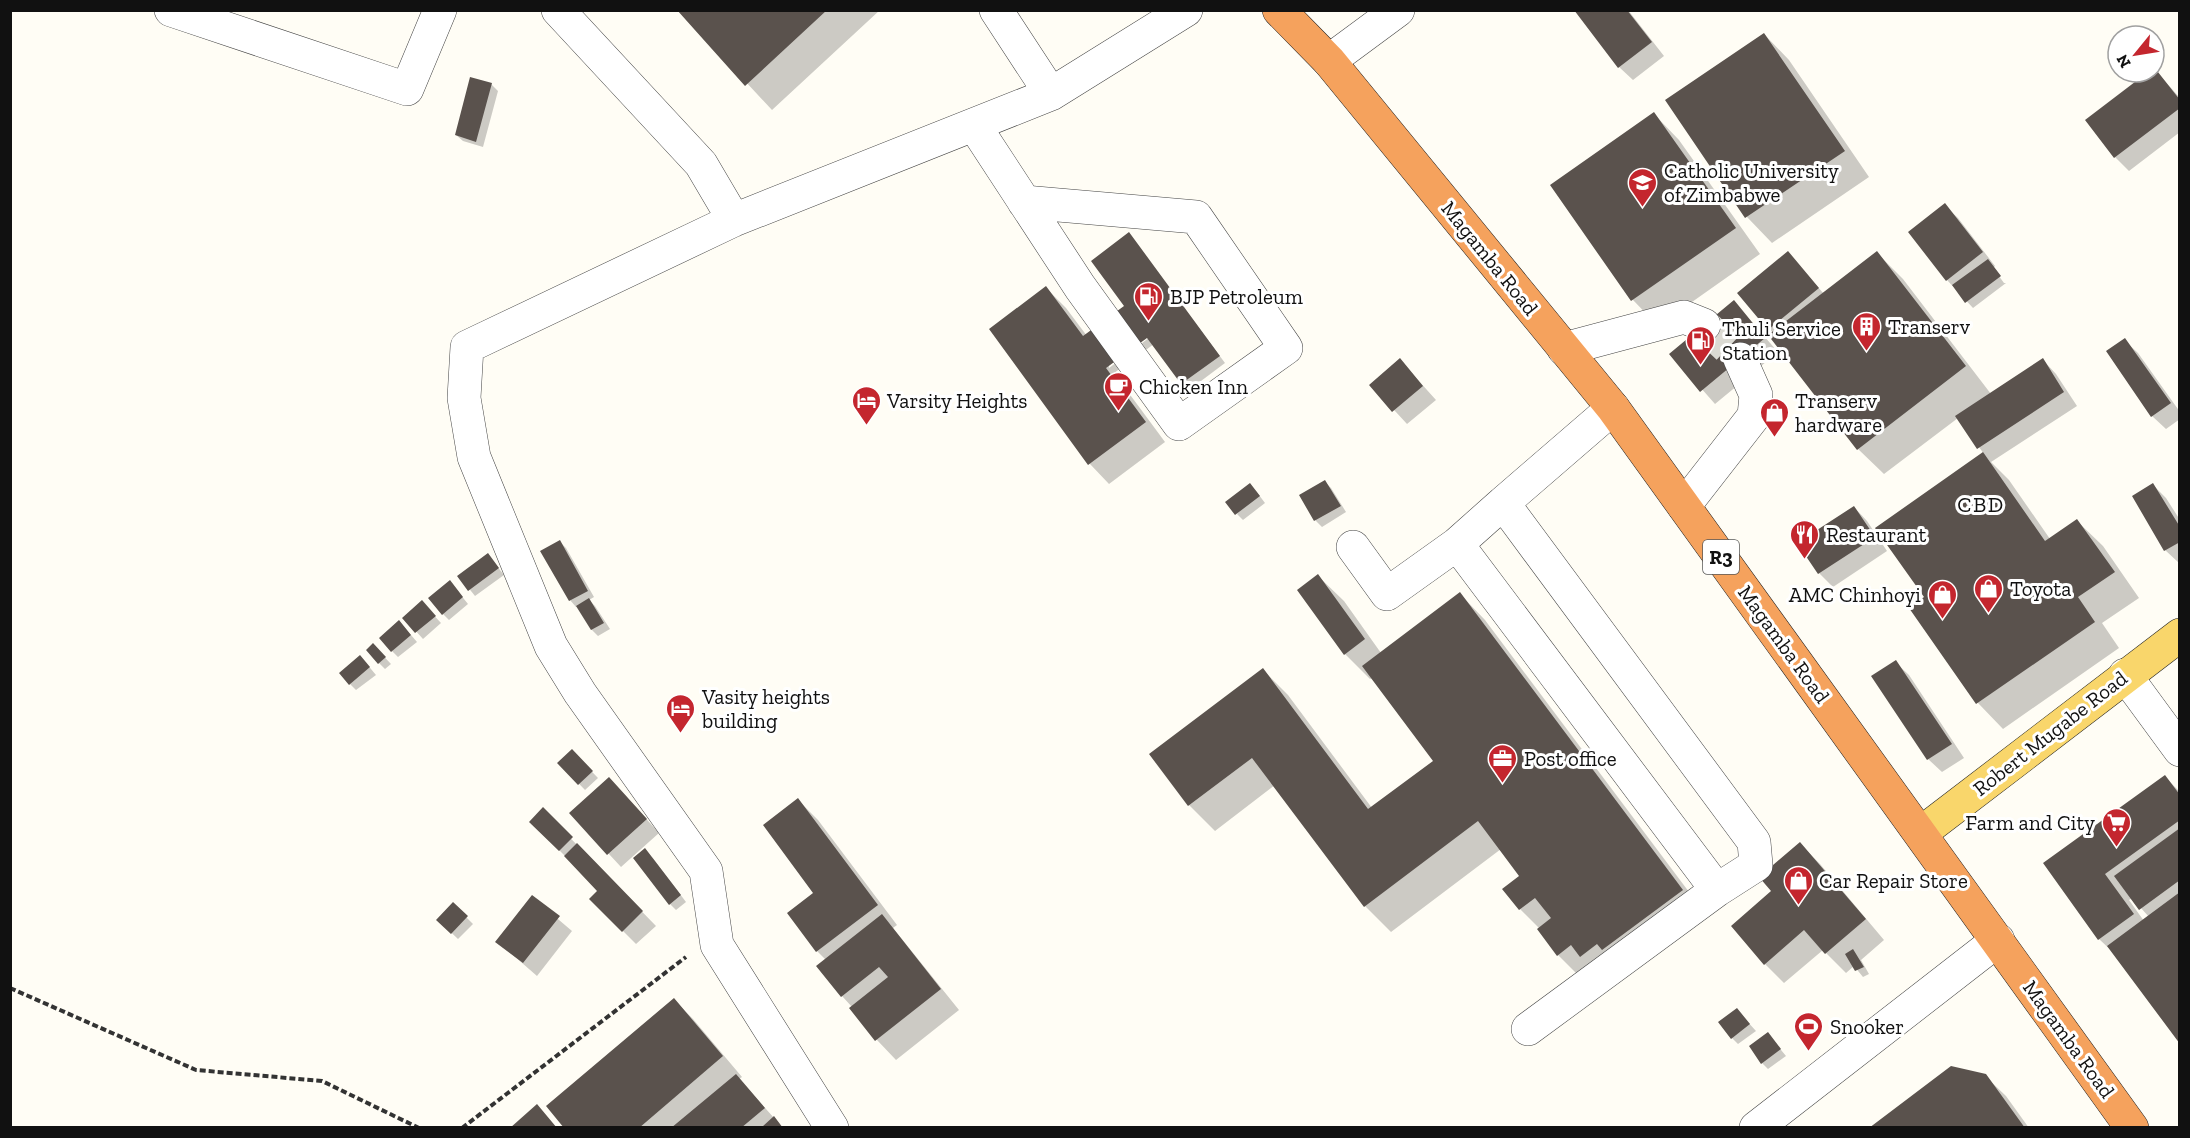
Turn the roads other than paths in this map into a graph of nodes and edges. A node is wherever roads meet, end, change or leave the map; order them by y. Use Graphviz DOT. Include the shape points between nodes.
graph roads {
  1 [pos="171,10"];
  2 [pos="440,10"];
  3 [pos="558,10"];
  4 [pos="996,10"];
  5 [pos="1186,10"];
  6 [pos="1279,10"];
  7 [pos="1398,10"];
  8 [pos="1329,61"];
  9 [pos="1051,94"];
  10 [pos="974,125"];
  11 [pos="1024,202"];
  12 [pos="734,220"];
  13 [pos="1704,325"];
  14 [pos="1564,349"];
  15 [pos="1740,358"];
  16 [pos="1613,408"];
  17 [pos="1503,502"];
  18 [pos="1684,506"];
  19 [pos="1457,544"];
  20 [pos="1353,547"];
  21 [pos="2180,635"];
  22 [pos="2125,675"];
  23 [pos="2180,750"];
  24 [pos="1921,833"];
  25 [pos="1717,890"];
  26 [pos="1998,940"];
  27 [pos="1528,1029"];
  28 [pos="1769,1124"];
  29 [pos="832,1128"];
  30 [pos="2132,1128"];
  1 -- 2 [label="street" via="407,89"];
  3 -- 12 [label="street" via="701,164"];
  4 -- 9 [label="street"];
  5 -- 9 [label="street"];
  6 -- 8 [label="highway, Magamba Road / R3"];
  7 -- 8 [label="street"];
  8 -- 14 [label="highway, Magamba Road / R3"];
  9 -- 10 [label="street"];
  10 -- 11 [label="street"];
  10 -- 12 [label="street"];
  11 -- 11 [label="street" via="1179,424 1286,348 1196,217"];
  12 -- 29 [label="street" via="467,347 464,398 474,457 551,646 706,871 717,945"];
  13 -- 14 [label="street" via="1684,317"];
  14 -- 16 [label="highway, Magamba Road / R3"];
  15 -- 18 [label="street" via="1756,395 1754,416"];
  16 -- 17 [label="street"];
  16 -- 18 [label="highway, Magamba Road / R3"];
  17 -- 19 [label="street"];
  17 -- 25 [label="street" via="1754,842 1756,865"];
  18 -- 24 [label="highway, Magamba Road / R3"];
  19 -- 20 [label="street" via="1387,594"];
  19 -- 25 [label="street"];
  21 -- 22 [label="main road, Robert Mugabe Road"];
  22 -- 23 [label="street"];
  22 -- 24 [label="main road, Robert Mugabe Road"];
  24 -- 26 [label="highway, Magamba Road / R3"];
  25 -- 27 [label="street"];
  26 -- 28 [label="street"];
  26 -- 30 [label="highway, Magamba Road / R3"];
}
